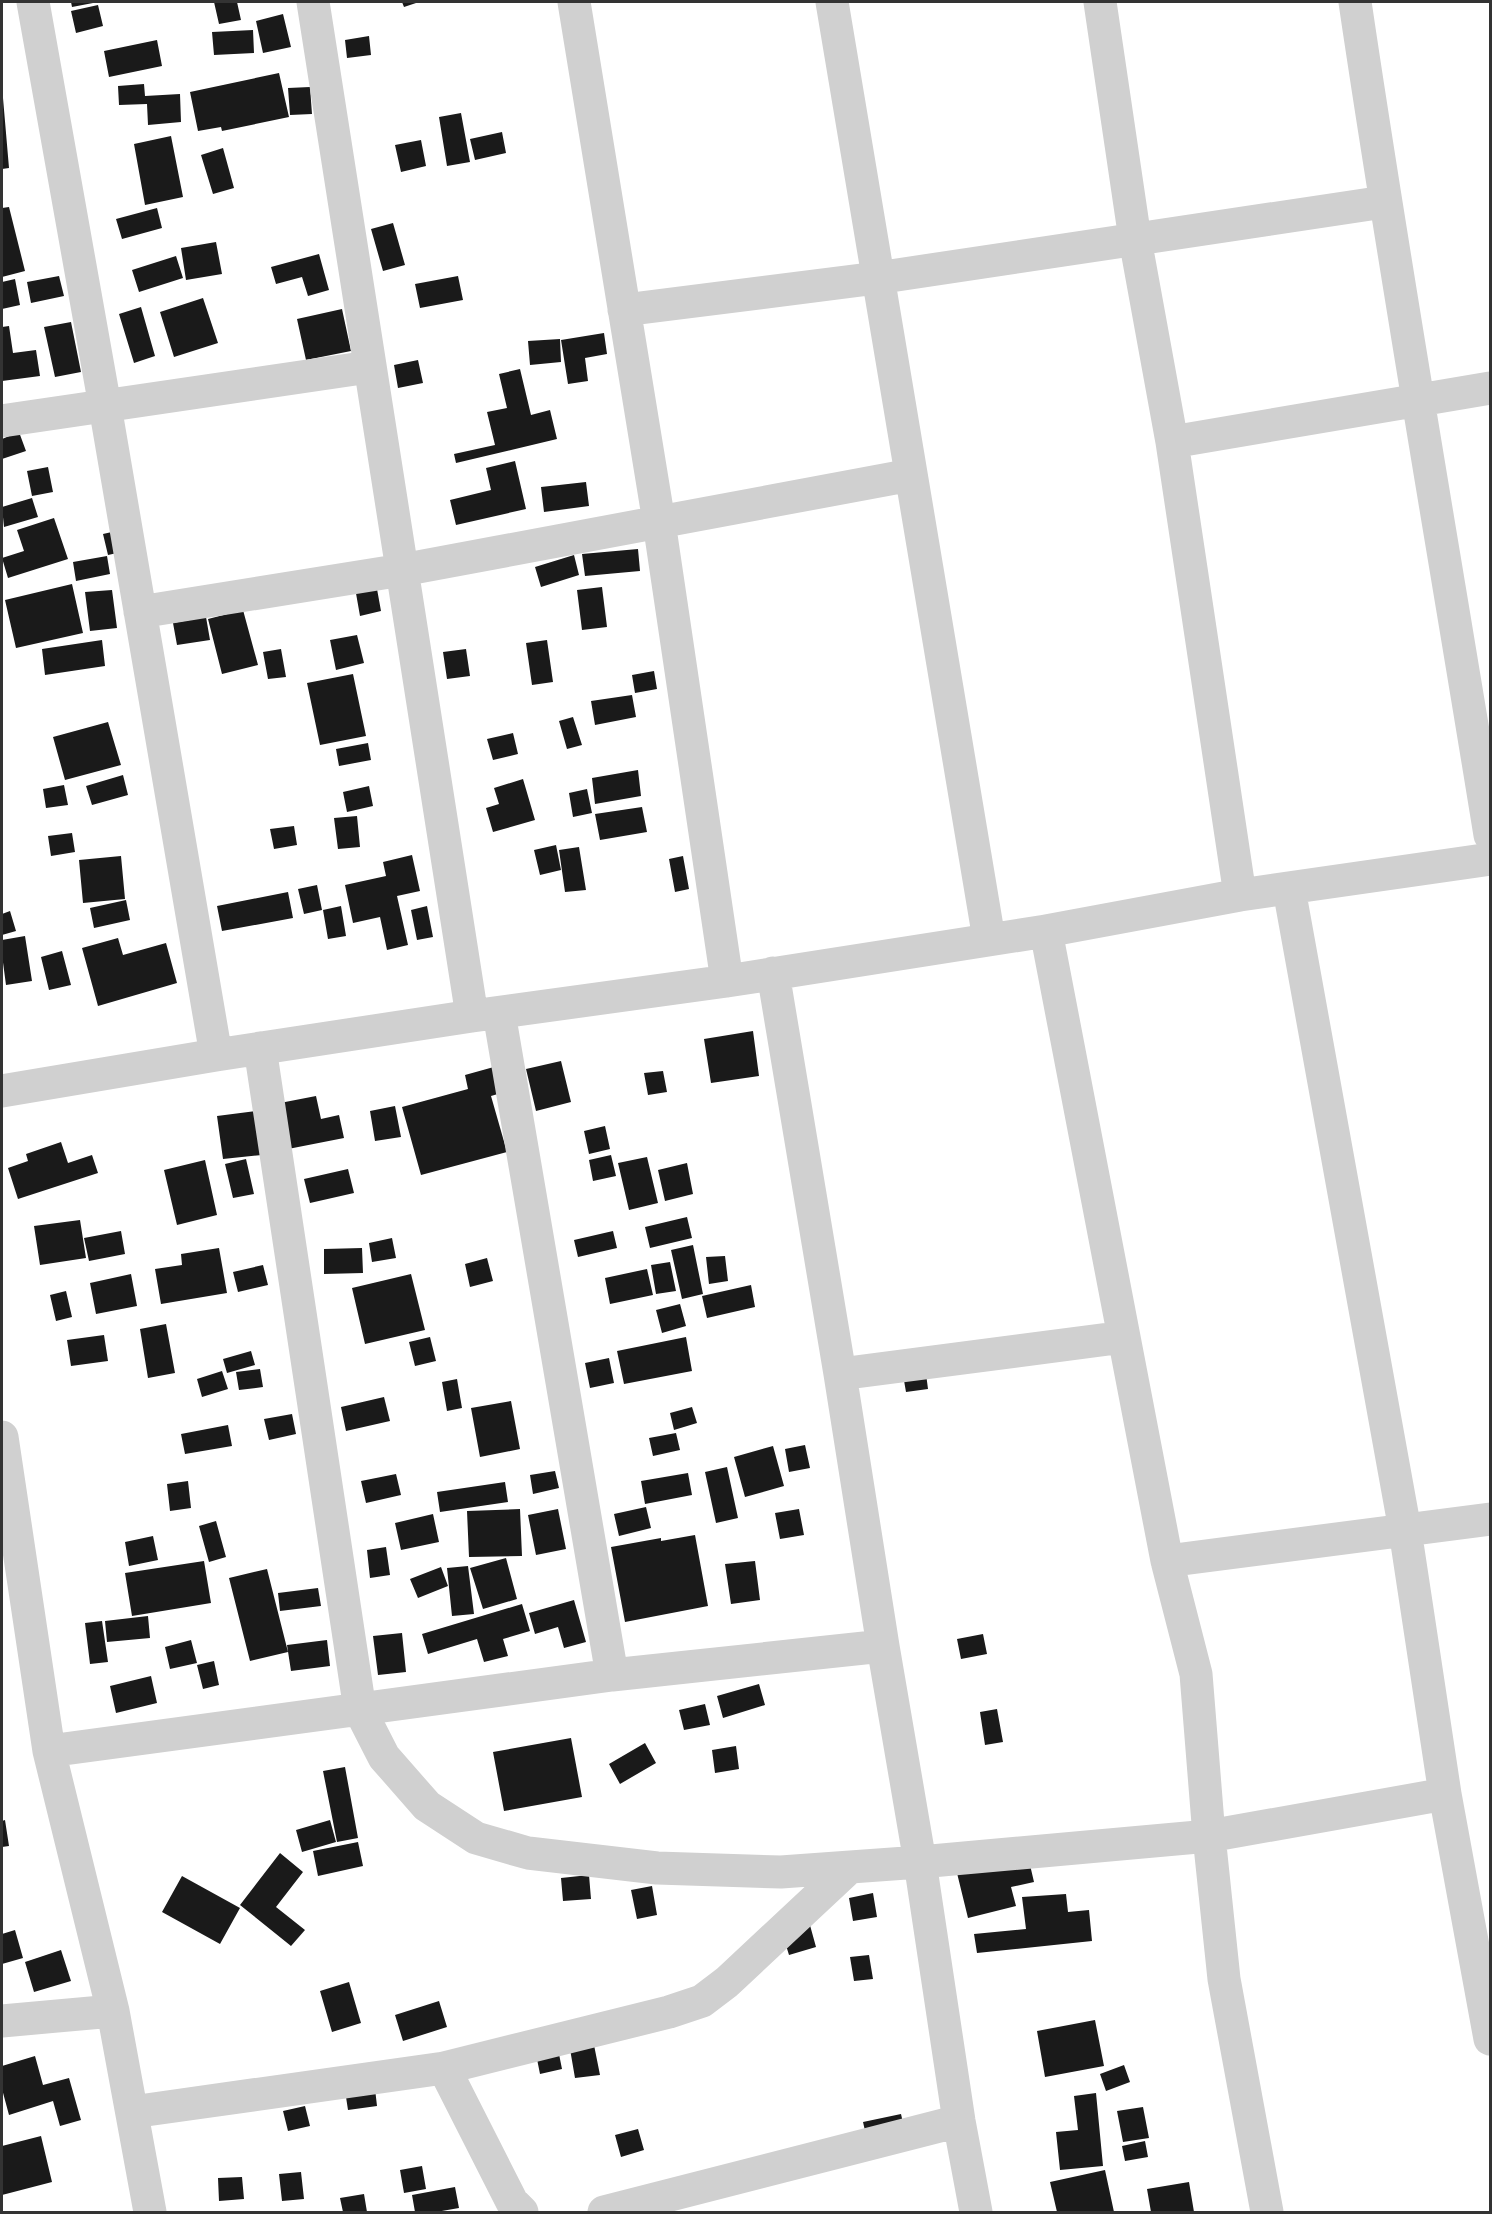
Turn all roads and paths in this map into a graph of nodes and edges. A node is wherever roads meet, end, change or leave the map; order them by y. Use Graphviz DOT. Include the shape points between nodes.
graph roads {
  1 [pos="33,2"];
  2 [pos="313,2"];
  3 [pos="573,2"];
  4 [pos="832,2"];
  5 [pos="1100,2"];
  6 [pos="1355,2"];
  7 [pos="1384,202"];
  8 [pos="1135,239"];
  9 [pos="877,278"];
  10 [pos="624,310"];
  11 [pos="369,367"];
  12 [pos="1491,388"];
  13 [pos="1420,400"];
  14 [pos="105,406"];
  15 [pos="2,421"];
  16 [pos="1172,442"];
  17 [pos="911,475"];
  18 [pos="659,522"];
  19 [pos="402,570"];
  20 [pos="140,612"];
  21 [pos="1491,836"];
  22 [pos="1491,859"];
  23 [pos="1289,888"];
  24 [pos="1240,895"];
  25 [pos="1046,931"];
  26 [pos="989,939"];
  27 [pos="773,974"];
  28 [pos="727,981"];
  29 [pos="485,1015"];
  30 [pos="260,1048"];
  31 [pos="216,1055"];
  32 [pos="2,1091"];
  33 [pos="1124,1337"];
  34 [pos="840,1374"];
  35 [pos="2,1437"];
  36 [pos="7,1503"];
  37 [pos="1491,1519"];
  38 [pos="1406,1530"];
  39 [pos="1167,1561"];
  40 [pos="883,1646"];
  41 [pos="612,1675"];
  42 [pos="360,1710"];
  43 [pos="49,1751"];
  44 [pos="1446,1794"];
  45 [pos="1209,1836"];
  46 [pos="920,1862"];
  47 [pos="850,1867"];
  48 [pos="113,2011"];
  49 [pos="2,2021"];
  50 [pos="1491,2038"];
  51 [pos="444,2068"];
  52 [pos="132,2112"];
  53 [pos="959,2121"];
  54 [pos="150,2212"];
  55 [pos="522,2212"];
  56 [pos="604,2212"];
  57 [pos="976,2212"];
  58 [pos="1267,2212"];
  1 -- 14 [label="street"];
  2 -- 11 [label="street"];
  3 -- 10 [label="street"];
  4 -- 9 [label="street"];
  5 -- 8 [label="street"];
  6 -- 7 [label="street"];
  7 -- 8 [label="street"];
  7 -- 13 [label="street"];
  8 -- 9 [label="street"];
  8 -- 16 [label="street"];
  9 -- 10 [label="street"];
  9 -- 17 [label="street"];
  10 -- 18 [label="street"];
  11 -- 14 [label="street"];
  11 -- 19 [label="street"];
  12 -- 13 [label="street"];
  13 -- 16 [label="street"];
  13 -- 21 [label="street"];
  14 -- 15 [label="street"];
  14 -- 20 [label="street"];
  16 -- 24 [label="street"];
  17 -- 18 [label="street"];
  17 -- 26 [label="street"];
  18 -- 19 [label="street"];
  18 -- 28 [label="street"];
  19 -- 20 [label="street"];
  19 -- 29 [label="street"];
  20 -- 31 [label="street"];
  22 -- 23 [label="street"];
  23 -- 24 [label="street"];
  23 -- 38 [label="street"];
  24 -- 25 [label="street"];
  25 -- 26 [label="street"];
  25 -- 33 [label="street"];
  26 -- 27 [label="street"];
  27 -- 28 [label="street"];
  27 -- 34 [label="street"];
  28 -- 29 [label="street"];
  29 -- 30 [label="street"];
  29 -- 41 [label="street"];
  30 -- 31 [label="street"];
  30 -- 42 [label="street"];
  31 -- 32 [label="street"];
  33 -- 34 [label="street"];
  33 -- 39 [label="street"];
  34 -- 40 [label="street"];
  35 -- 36 [label="street"];
  36 -- 43 [label="street"];
  37 -- 38 [label="street"];
  38 -- 39 [label="street"];
  38 -- 44 [label="street"];
  39 -- 45 [label="street" via="1196,1674"];
  40 -- 41 [label="street"];
  40 -- 46 [label="street"];
  41 -- 42 [label="street"];
  42 -- 43 [label="street"];
  42 -- 47 [label="street" via="384,1756 428,1806 476,1838 528,1853 657,1868 781,1872"];
  43 -- 48 [label="street"];
  44 -- 45 [label="street"];
  44 -- 50 [label="street"];
  45 -- 46 [label="street"];
  45 -- 58 [label="street" via="1224,1979"];
  46 -- 47 [label="street"];
  46 -- 53 [label="street"];
  47 -- 51 [label="street" via="702,2001"];
  48 -- 49 [label="street"];
  48 -- 52 [label="street"];
  51 -- 52 [label="street"];
  51 -- 55 [label="street" via="512,2202"];
  52 -- 54 [label="street"];
  53 -- 56 [label="street"];
  53 -- 57 [label="street"];
}
